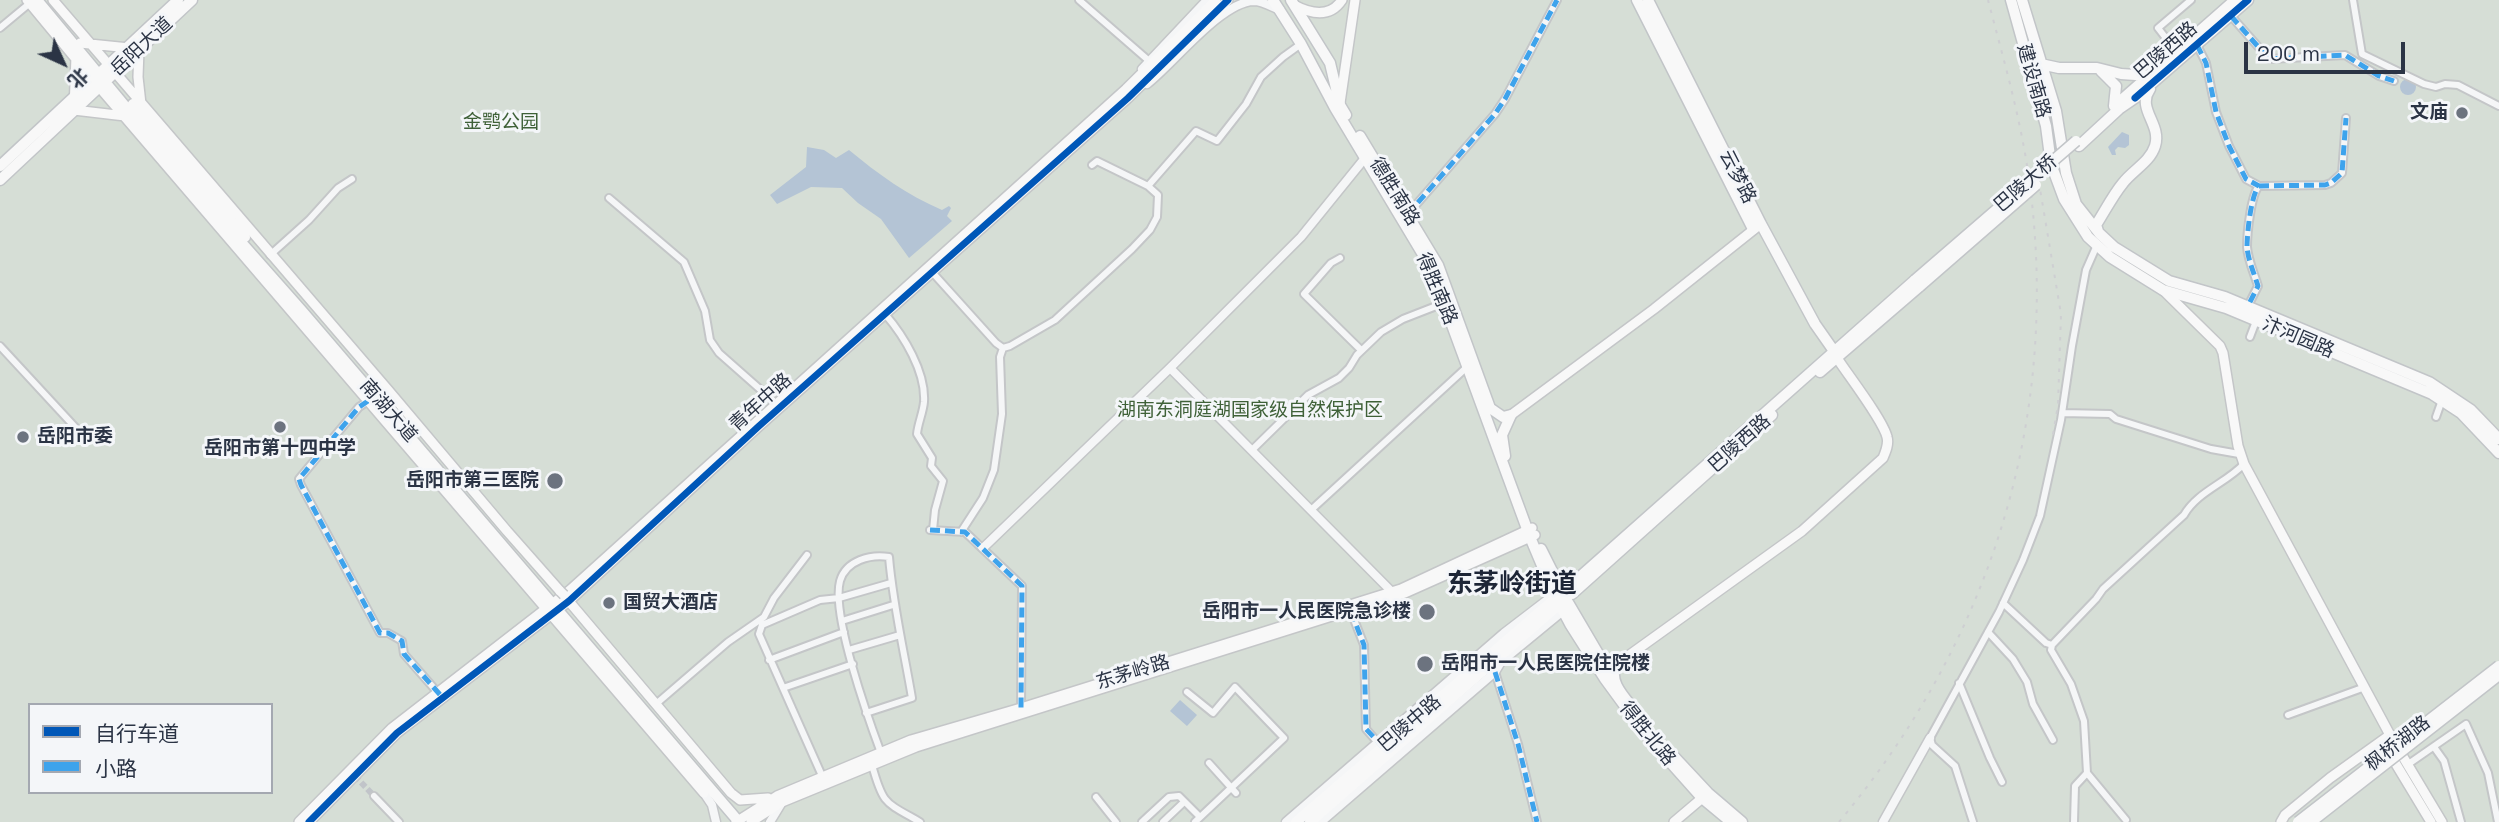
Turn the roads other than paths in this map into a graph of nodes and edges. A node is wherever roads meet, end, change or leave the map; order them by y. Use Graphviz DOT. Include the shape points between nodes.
graph roads {
  1 [pos="45,0"];
  2 [pos="53,0"];
  3 [pos="178,0"];
  4 [pos="192,0"];
  5 [pos="1079,0"];
  6 [pos="1207,0"];
  7 [pos="1216,0"];
  8 [pos="1228,0"];
  9 [pos="1273,0"];
  10 [pos="1342,0"];
  11 [pos="1355,0"];
  12 [pos="1558,0"];
  13 [pos="1637,0"];
  14 [pos="1648,0"];
  15 [pos="2011,0"];
  16 [pos="2022,0"];
  17 [pos="2191,0"];
  18 [pos="2235,0"];
  19 [pos="2248,0"];
  20 [pos="2353,0"];
  21 [pos="31,1"];
  22 [pos="1292,2"];
  23 [pos="1280,10"];
  24 [pos="2231,16"];
  25 [pos="0,28"];
  26 [pos="1301,44"];
  27 [pos="82,45"];
  28 [pos="2197,45"];
  29 [pos="127,48"];
  30 [pos="139,49"];
  31 [pos="2176,51"];
  32 [pos="76,58"];
  33 [pos="1148,61"];
  34 [pos="2039,62"];
  35 [pos="2028,65"];
  36 [pos="2097,68"];
  37 [pos="104,76"];
  38 [pos="2153,78"];
  39 [pos="2394,81"];
  40 [pos="1127,93"];
  41 [pos="2136,93"];
  42 [pos="74,97"];
  43 [pos="142,105"];
  44 [pos="1340,105"];
  45 [pos="2499,106"];
  46 [pos="2116,108"];
  47 [pos="74,110"];
  48 [pos="124,116"];
  49 [pos="140,118"];
  50 [pos="2346,118"];
  51 [pos="2156,132"];
  52 [pos="1365,158"];
  53 [pos="1092,165"];
  54 [pos="0,166"];
  55 [pos="352,178"];
  56 [pos="0,180"];
  57 [pos="1148,186"];
  58 [pos="2259,186"];
  59 [pos="610,198"];
  60 [pos="1408,214"];
  61 [pos="1757,227"];
  62 [pos="2094,235"];
  63 [pos="2097,245"];
  64 [pos="270,255"];
  65 [pos="1340,258"];
  66 [pos="932,272"];
  67 [pos="1918,283"];
  68 [pos="2163,290"];
  69 [pos="1444,303"];
  70 [pos="2248,306"];
  71 [pos="885,314"];
  72 [pos="2256,321"];
  73 [pos="2250,337"];
  74 [pos="0,346"];
  75 [pos="1003,348"];
  76 [pos="1361,350"];
  77 [pos="1836,354"];
  78 [pos="1467,367"];
  79 [pos="1170,368"];
  80 [pos="2442,400"];
  81 [pos="368,401"];
  82 [pos="778,405"];
  83 [pos="2062,413"];
  84 [pos="1511,415"];
  85 [pos="2436,417"];
  86 [pos="86,439"];
  87 [pos="2499,439"];
  88 [pos="1252,450"];
  89 [pos="2499,453"];
  90 [pos="2239,454"];
  91 [pos="2244,464"];
  92 [pos="1311,510"];
  93 [pos="961,532"];
  94 [pos="1531,532"];
  95 [pos="983,548"];
  96 [pos="807,555"];
  97 [pos="891,583"];
  98 [pos="1394,594"];
  99 [pos="839,598"];
  100 [pos="1561,600"];
  101 [pos="558,603"];
  102 [pos="2003,603"];
  103 [pos="893,605"];
  104 [pos="1351,612"];
  105 [pos="842,621"];
  106 [pos="1570,624"];
  107 [pos="1546,625"];
  108 [pos="844,632"];
  109 [pos="1989,632"];
  110 [pos="900,635"];
  111 [pos="2052,645"];
  112 [pos="849,650"];
  113 [pos="1590,656"];
  114 [pos="769,660"];
  115 [pos="1602,661"];
  116 [pos="853,664"];
  117 [pos="1617,664"];
  118 [pos="2499,666"];
  119 [pos="1495,672"];
  120 [pos="2499,675"];
  121 [pos="1613,679"];
  122 [pos="1959,683"];
  123 [pos="2365,687"];
  124 [pos="783,688"];
  125 [pos="1613,691"];
  126 [pos="1187,692"];
  127 [pos="440,695"];
  128 [pos="656,704"];
  129 [pos="1021,708"];
  130 [pos="866,713"];
  131 [pos="2288,715"];
  132 [pos="2390,735"];
  133 [pos="1930,738"];
  134 [pos="2053,740"];
  135 [pos="2382,741"];
  136 [pos="1380,744"];
  137 [pos="2434,747"];
  138 [pos="881,753"];
  139 [pos="1209,763"];
  140 [pos="872,765"];
  141 [pos="2404,768"];
  142 [pos="2087,773"];
  143 [pos="823,778"];
  144 [pos="2002,782"];
  145 [pos="1233,790"];
  146 [pos="704,793"];
  147 [pos="1703,794"];
  148 [pos="374,796"];
  149 [pos="1096,797"];
  150 [pos="779,799"];
  151 [pos="1184,802"];
  152 [pos="1335,804"];
  153 [pos="1154,810"];
  154 [pos="1197,820"];
  155 [pos="2126,820"];
  156 [pos="742,821"];
  157 [pos="1166,821"];
  158 [pos="299,822"];
  159 [pos="309,822"];
  160 [pos="399,822"];
  161 [pos="716,822"];
  162 [pos="770,822"];
  163 [pos="920,822"];
  164 [pos="1116,822"];
  165 [pos="1142,822"];
  166 [pos="1286,822"];
  167 [pos="1296,822"];
  168 [pos="1310,822"];
  169 [pos="1321,822"];
  170 [pos="1536,822"];
  171 [pos="1665,822"];
  172 [pos="1674,822"];
  173 [pos="1731,822"];
  174 [pos="1742,822"];
  175 [pos="1882,822"];
  176 [pos="1973,822"];
  177 [pos="2074,822"];
  178 [pos="2281,822"];
  179 [pos="2298,822"];
  180 [pos="2311,822"];
  181 [pos="2431,822"];
  182 [pos="2442,822"];
  183 [pos="2461,822"];
  184 [pos="2498,822"];
  1 -- 27 [label="main road, 南湖大道"];
  2 -- 27 [label="main road"];
  3 -- 29 [label="main road, 岳阳大道"];
  4 -- 30 [label="main road, 岳阳大道"];
  5 -- 33 [label="street"];
  6 -- 33 [label="street"];
  7 -- 40 [label="main road, 青年中路"];
  8 -- 40 [label="main road, 青年中路"];
  9 -- 23 [label="main road, 得胜南路"];
  10 -- 22 [label="main road" via="1334,9 1318,14"];
  11 -- 44 [label="main road"];
  12 -- 60 [label="street" via="1495,114"];
  13 -- 61 [label="main road"];
  14 -- 61 [label="main road, 云梦路"];
  15 -- 35 [label="main road, 建设南路"];
  16 -- 34 [label="main road, 建设南路"];
  17 -- 31 [label="street" via="2158,28"];
  18 -- 31 [label="main road, 巴陵西路"];
  19 -- 24 [label="main road, 巴陵西路"];
  20 -- 45 [label="street" via="2362,54 2424,84 2458,85"];
  21 -- 25 [label="street"];
  21 -- 27 [label="main road, 南湖大道"];
  21 -- 32 [label="main road"];
  22 -- 44 [label="main road, 德胜南路" via="1330,63"];
  23 -- 26 [label="main road, 得胜南路"];
  23 -- 40 [label="street" via="1257,0 1238,4 1168,67"];
  24 -- 28 [label="main road, 巴陵西路"];
  24 -- 39 [label="street" via="2269,59 2345,55"];
  26 -- 52 [label="main road, 得胜南路"];
  26 -- 57 [label="street" via="1261,78 1217,141 1196,131"];
  27 -- 29 [label="main road"];
  27 -- 32 [label="main road"];
  27 -- 37 [label="main road, 南湖大道"];
  28 -- 38 [label="main road, 巴陵西路"];
  28 -- 58 [label="street" via="2233,155 2246,180"];
  29 -- 30 [label="main road"];
  29 -- 37 [label="main road, 岳阳大道"];
  30 -- 37 [label="main road, 岳阳大道"];
  30 -- 43 [label="main road"];
  31 -- 38 [label="main road, 巴陵西路"];
  32 -- 37 [label="main road"];
  32 -- 42 [label="main road"];
  33 -- 40 [label="street"];
  34 -- 35 [label="main road"];
  34 -- 36 [label="main road" via="2059,68"];
  34 -- 62 [label="main road, 建设南路" via="2056,111 2076,205"];
  35 -- 62 [label="main road, 建设南路" via="2064,199"];
  36 -- 38 [label="main road"];
  36 -- 46 [label="main road" via="2116,86"];
  37 -- 42 [label="main road, 岳阳大道"];
  37 -- 43 [label="main road"];
  37 -- 47 [label="main road, 岳阳大道"];
  37 -- 48 [label="main road"];
  37 -- 49 [label="main road, 南湖大道"];
  38 -- 41 [label="main road, 巴陵西路"];
  38 -- 51 [label="main road" via="2145,109"];
  40 -- 66 [label="main road, 青年中路"];
  40 -- 82 [label="main road, 青年中路"];
  41 -- 46 [label="main road, 巴陵大桥"];
  42 -- 47 [label="main road"];
  42 -- 54 [label="main road, 岳阳大道"];
  43 -- 49 [label="main road"];
  43 -- 64 [label="main road"];
  44 -- 60 [label="main road, 德胜南路"];
  46 -- 51 [label="main road" via="2136,109"];
  46 -- 67 [label="main road, 巴陵大桥, bridge"];
  47 -- 48 [label="main road"];
  47 -- 56 [label="main road, 岳阳大道"];
  48 -- 49 [label="main road"];
  48 -- 81 [label="main road"];
  49 -- 101 [label="main road, 南湖大道"];
  50 -- 58 [label="street" via="2342,173 2332,183"];
  51 -- 62 [label="main road" via="2155,146 2146,161 2123,182"];
  52 -- 69 [label="main road, 得胜南路" via="1431,268"];
  52 -- 79 [label="street" via="1301,237"];
  53 -- 57 [label="street" via="1097,161"];
  55 -- 64 [label="street"];
  57 -- 75 [label="street" via="1158,195 1157,217 1140,241 1055,320"];
  58 -- 70 [label="street" via="2247,248 2258,286"];
  59 -- 82 [label="street" via="684,262 705,311 710,340"];
  60 -- 84 [label="main road, 德胜南路" via="1438,265 1490,408 1503,417"];
  61 -- 77 [label="main road, 云梦路"];
  61 -- 84 [label="main road"];
  62 -- 63 [label="main road, 汴河园路"];
  62 -- 70 [label="main road, 汴河园路" via="2169,281"];
  63 -- 68 [label="main road, 汴河园路"];
  63 -- 83 [label="street" via="2086,270"];
  64 -- 101 [label="main road"];
  65 -- 76 [label="street" via="1304,294"];
  66 -- 71 [label="main road, 青年中路"];
  66 -- 75 [label="street"];
  67 -- 77 [label="main road, 巴陵西路"];
  68 -- 72 [label="main road, 汴河园路"];
  68 -- 90 [label="main road" via="2220,346"];
  69 -- 76 [label="street" via="1403,319"];
  69 -- 78 [label="main road, 得胜南路"];
  70 -- 87 [label="main road, 汴河园路" via="2430,382 2471,410"];
  71 -- 82 [label="main road, 青年中路"];
  71 -- 93 [label="street" via="923,379 917,434 943,481 931,530"];
  72 -- 73 [label="street"];
  72 -- 80 [label="main road, 汴河园路"];
  74 -- 86 [label="street"];
  75 -- 93 [label="street" via="1002,414 994,470 980,504"];
  76 -- 88 [label="street" via="1339,378 1308,395"];
  77 -- 100 [label="main road, 巴陵西路"];
  77 -- 117 [label="main road" via="1887,436 1883,458 1802,531"];
  78 -- 92 [label="street"];
  78 -- 94 [label="main road, 得胜南路"];
  79 -- 88 [label="street"];
  79 -- 95 [label="street"];
  80 -- 85 [label="street"];
  80 -- 89 [label="main road, 汴河园路"];
  81 -- 101 [label="main road"];
  81 -- 127 [label="street" via="299,479 380,633 402,641 404,654"];
  82 -- 101 [label="main road, 青年中路"];
  83 -- 90 [label="street" via="2110,414 2211,449"];
  83 -- 102 [label="street" via="2040,516"];
  84 -- 94 [label="main road, 得胜南路" via="1502,435 1503,449"];
  88 -- 92 [label="street"];
  90 -- 91 [label="main road"];
  91 -- 111 [label="street" via="2190,505"];
  91 -- 123 [label="main road"];
  92 -- 98 [label="street"];
  93 -- 95 [label="street"];
  94 -- 98 [label="main road, 东茅岭路"];
  94 -- 100 [label="main road, 得胜南路"];
  95 -- 129 [label="street" via="1022,586"];
  96 -- 128 [label="street" via="764,617"];
  97 -- 99 [label="street"];
  97 -- 99 [label="street" via="889,557 861,559 846,569"];
  97 -- 103 [label="street"];
  98 -- 104 [label="main road, 东茅岭路"];
  98 -- 129 [label="main road, 东茅岭路"];
  99 -- 105 [label="street"];
  99 -- 114 [label="street" via="820,600 762,625 759,634"];
  100 -- 106 [label="main road, 得胜北路"];
  100 -- 107 [label="street"];
  100 -- 115 [label="main road, 得胜南路"];
  100 -- 136 [label="main road, 巴陵中路"];
  100 -- 152 [label="main road, 巴陵中路"];
  101 -- 127 [label="main road, 青年中路"];
  101 -- 128 [label="main road"];
  101 -- 146 [label="main road"];
  101 -- 156 [label="main road, 南湖大道"];
  102 -- 109 [label="street"];
  102 -- 111 [label="street"];
  103 -- 105 [label="street"];
  103 -- 110 [label="street"];
  104 -- 136 [label="street" via="1364,645 1366,729"];
  104 -- 140 [label="main road, 东茅岭路" via="916,747"];
  105 -- 108 [label="street"];
  106 -- 107 [label="street" via="1558,619"];
  106 -- 113 [label="main road, 得胜北路"];
  107 -- 119 [label="street"];
  108 -- 112 [label="street"];
  108 -- 114 [label="street"];
  109 -- 122 [label="street"];
  109 -- 134 [label="street" via="2027,681 2033,704"];
  110 -- 112 [label="street"];
  110 -- 130 [label="street" via="912,698"];
  111 -- 142 [label="street" via="2084,721"];
  112 -- 116 [label="street"];
  113 -- 115 [label="main road"];
  113 -- 125 [label="main road, 得胜北路"];
  114 -- 124 [label="street"];
  115 -- 117 [label="main road"];
  115 -- 121 [label="main road, 得胜南路"];
  116 -- 124 [label="street"];
  116 -- 130 [label="street"];
  117 -- 121 [label="main road"];
  118 -- 179 [label="main road, 枫桥湖路, bridge"];
  119 -- 152 [label="street"];
  119 -- 170 [label="street"];
  120 -- 180 [label="main road, 枫桥湖路, bridge"];
  121 -- 125 [label="main road"];
  121 -- 147 [label="main road, 得胜南路"];
  122 -- 133 [label="street"];
  122 -- 144 [label="street"];
  123 -- 131 [label="street"];
  123 -- 132 [label="main road"];
  124 -- 143 [label="street"];
  125 -- 147 [label="main road, 得胜北路" via="1646,735"];
  126 -- 145 [label="street" via="1213,713 1235,687 1284,738"];
  127 -- 158 [label="main road, 青年中路" via="392,727"];
  127 -- 159 [label="main road, 青年中路"];
  128 -- 150 [label="main road" via="740,800"];
  129 -- 138 [label="main road, 东茅岭路"];
  130 -- 138 [label="street"];
  132 -- 135 [label="main road"];
  132 -- 141 [label="main road"];
  133 -- 175 [label="street"];
  133 -- 176 [label="street" via="1955,766"];
  135 -- 141 [label="main road"];
  135 -- 178 [label="main road" via="2330,778"];
  136 -- 166 [label="street"];
  136 -- 167 [label="main road, 巴陵中路"];
  137 -- 141 [label="street"];
  137 -- 183 [label="street" via="2444,761"];
  137 -- 184 [label="street" via="2466,724 2488,773"];
  138 -- 143 [label="main road, 东茅岭路"];
  139 -- 145 [label="street"];
  140 -- 150 [label="main road, 东茅岭路"];
  140 -- 163 [label="street" via="886,801"];
  141 -- 181 [label="main road"];
  141 -- 182 [label="main road"];
  142 -- 155 [label="street"];
  142 -- 177 [label="street" via="2075,786"];
  143 -- 150 [label="main road, 东茅岭路"];
  145 -- 154 [label="street"];
  146 -- 161 [label="street"];
  147 -- 171 [label="main road"];
  147 -- 172 [label="main road"];
  147 -- 173 [label="main road, 得胜北路"];
  147 -- 174 [label="main road"];
  148 -- 160 [label="street"];
  149 -- 164 [label="street"];
  150 -- 156 [label="main road, 东茅岭路"];
  150 -- 162 [label="street"];
  151 -- 153 [label="street" via="1179,796 1169,797"];
  151 -- 154 [label="street"];
  151 -- 157 [label="street"];
  152 -- 168 [label="main road, 巴陵中路"];
  152 -- 169 [label="street"];
  153 -- 157 [label="street"];
  153 -- 165 [label="street"];
}
